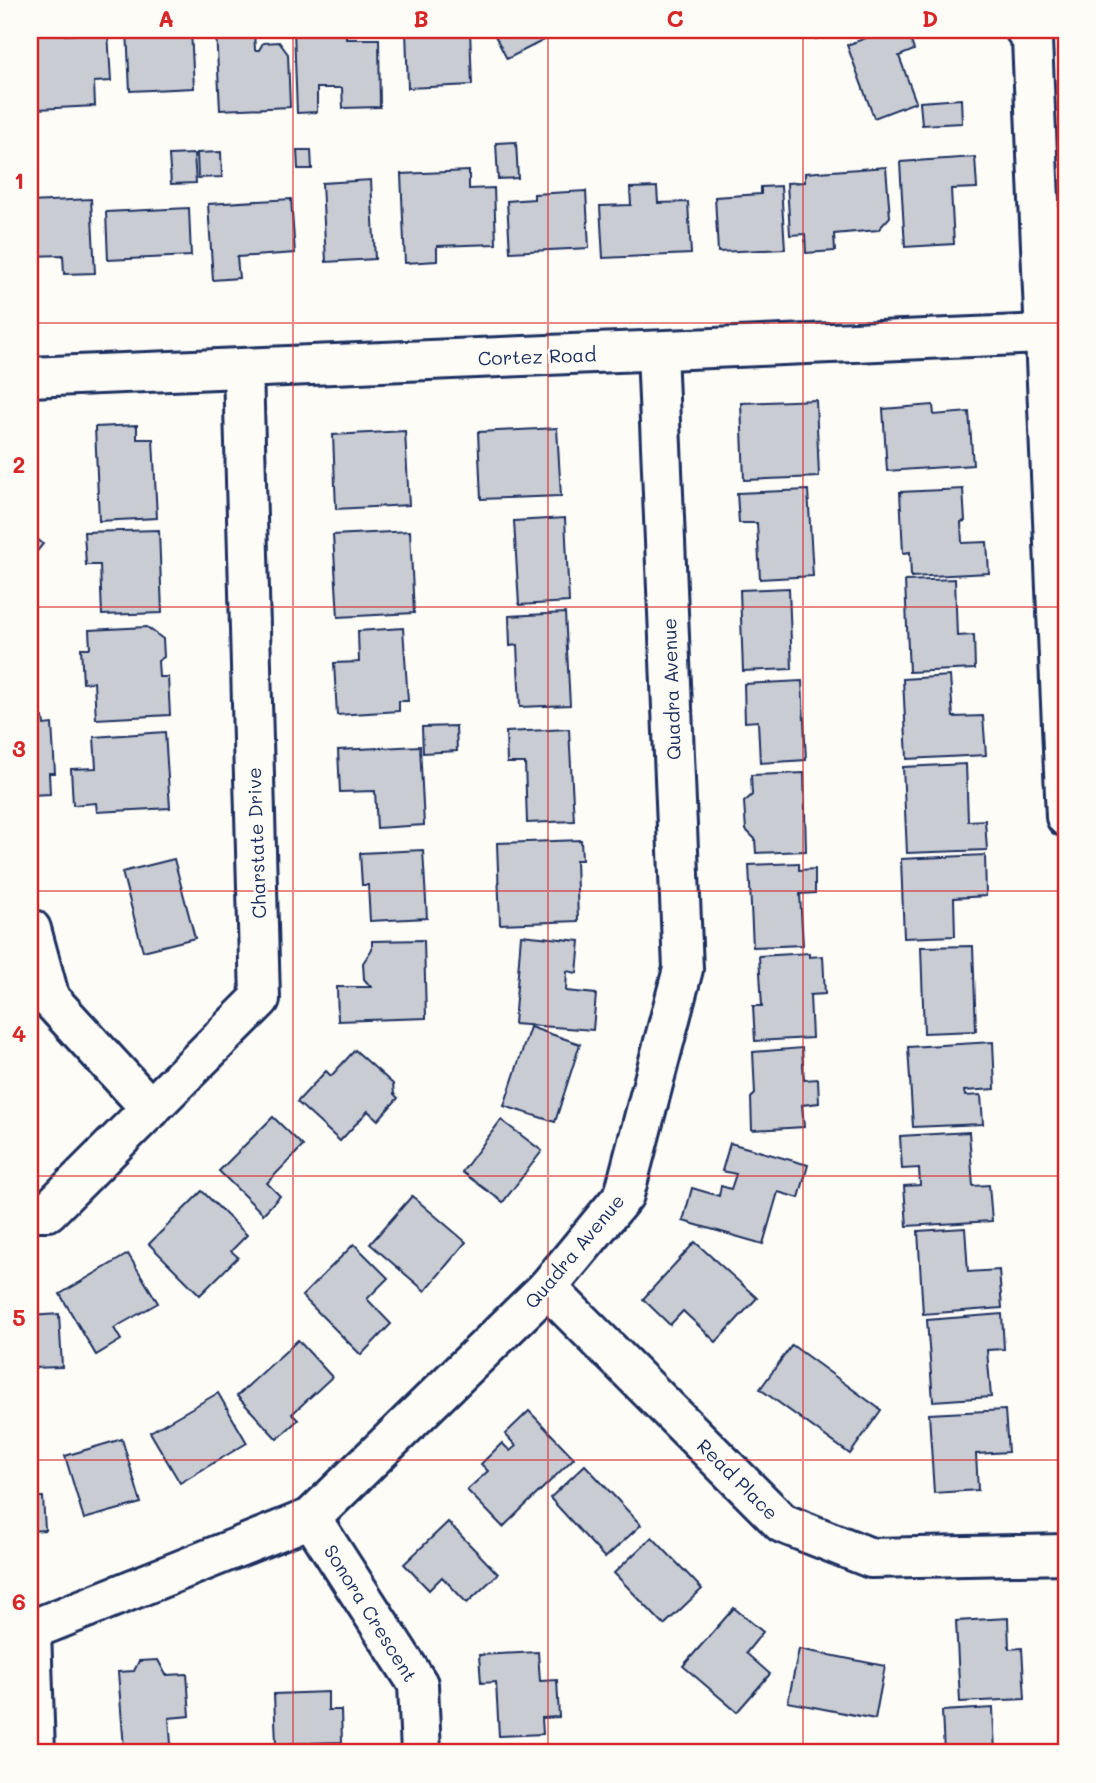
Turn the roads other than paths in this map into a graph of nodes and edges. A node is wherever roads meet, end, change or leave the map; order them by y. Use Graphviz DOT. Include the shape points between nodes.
graph roads {
  1 [pos="1025,30"];
  2 [pos="1056,334"];
  3 [pos="657,351"];
  4 [pos="243,369"];
  5 [pos="30,377"];
  6 [pos="1066,817"];
  7 [pos="32,929"];
  8 [pos="151,1109"];
  9 [pos="30,1211"];
  10 [pos="547,1288"];
  11 [pos="311,1518"];
  12 [pos="1066,1555"];
  13 [pos="36,1753"];
  14 [pos="421,1753"];
  1 -- 2 [label="street" via="1032,40"];
  2 -- 3 [label="street, Cortez Road"];
  2 -- 6 [label="street"];
  3 -- 4 [label="street, Cortez Road"];
  3 -- 10 [label="street, Quadra Avenue" via="683,969 625,1195"];
  4 -- 5 [label="street, Cortez Road"];
  4 -- 8 [label="street, Charstate Drive" via="260,999"];
  7 -- 8 [label="street" via="50,999"];
  8 -- 9 [label="street, Charstate Drive" via="48,1211"];
  10 -- 11 [label="street, Quadra Avenue"];
  10 -- 12 [label="street, Read Place" via="782,1523 871,1558"];
  11 -- 13 [label="street, Quadra Avenue" via="31,1630"];
  11 -- 14 [label="street, Sonora Crescent" via="418,1684"];
}
